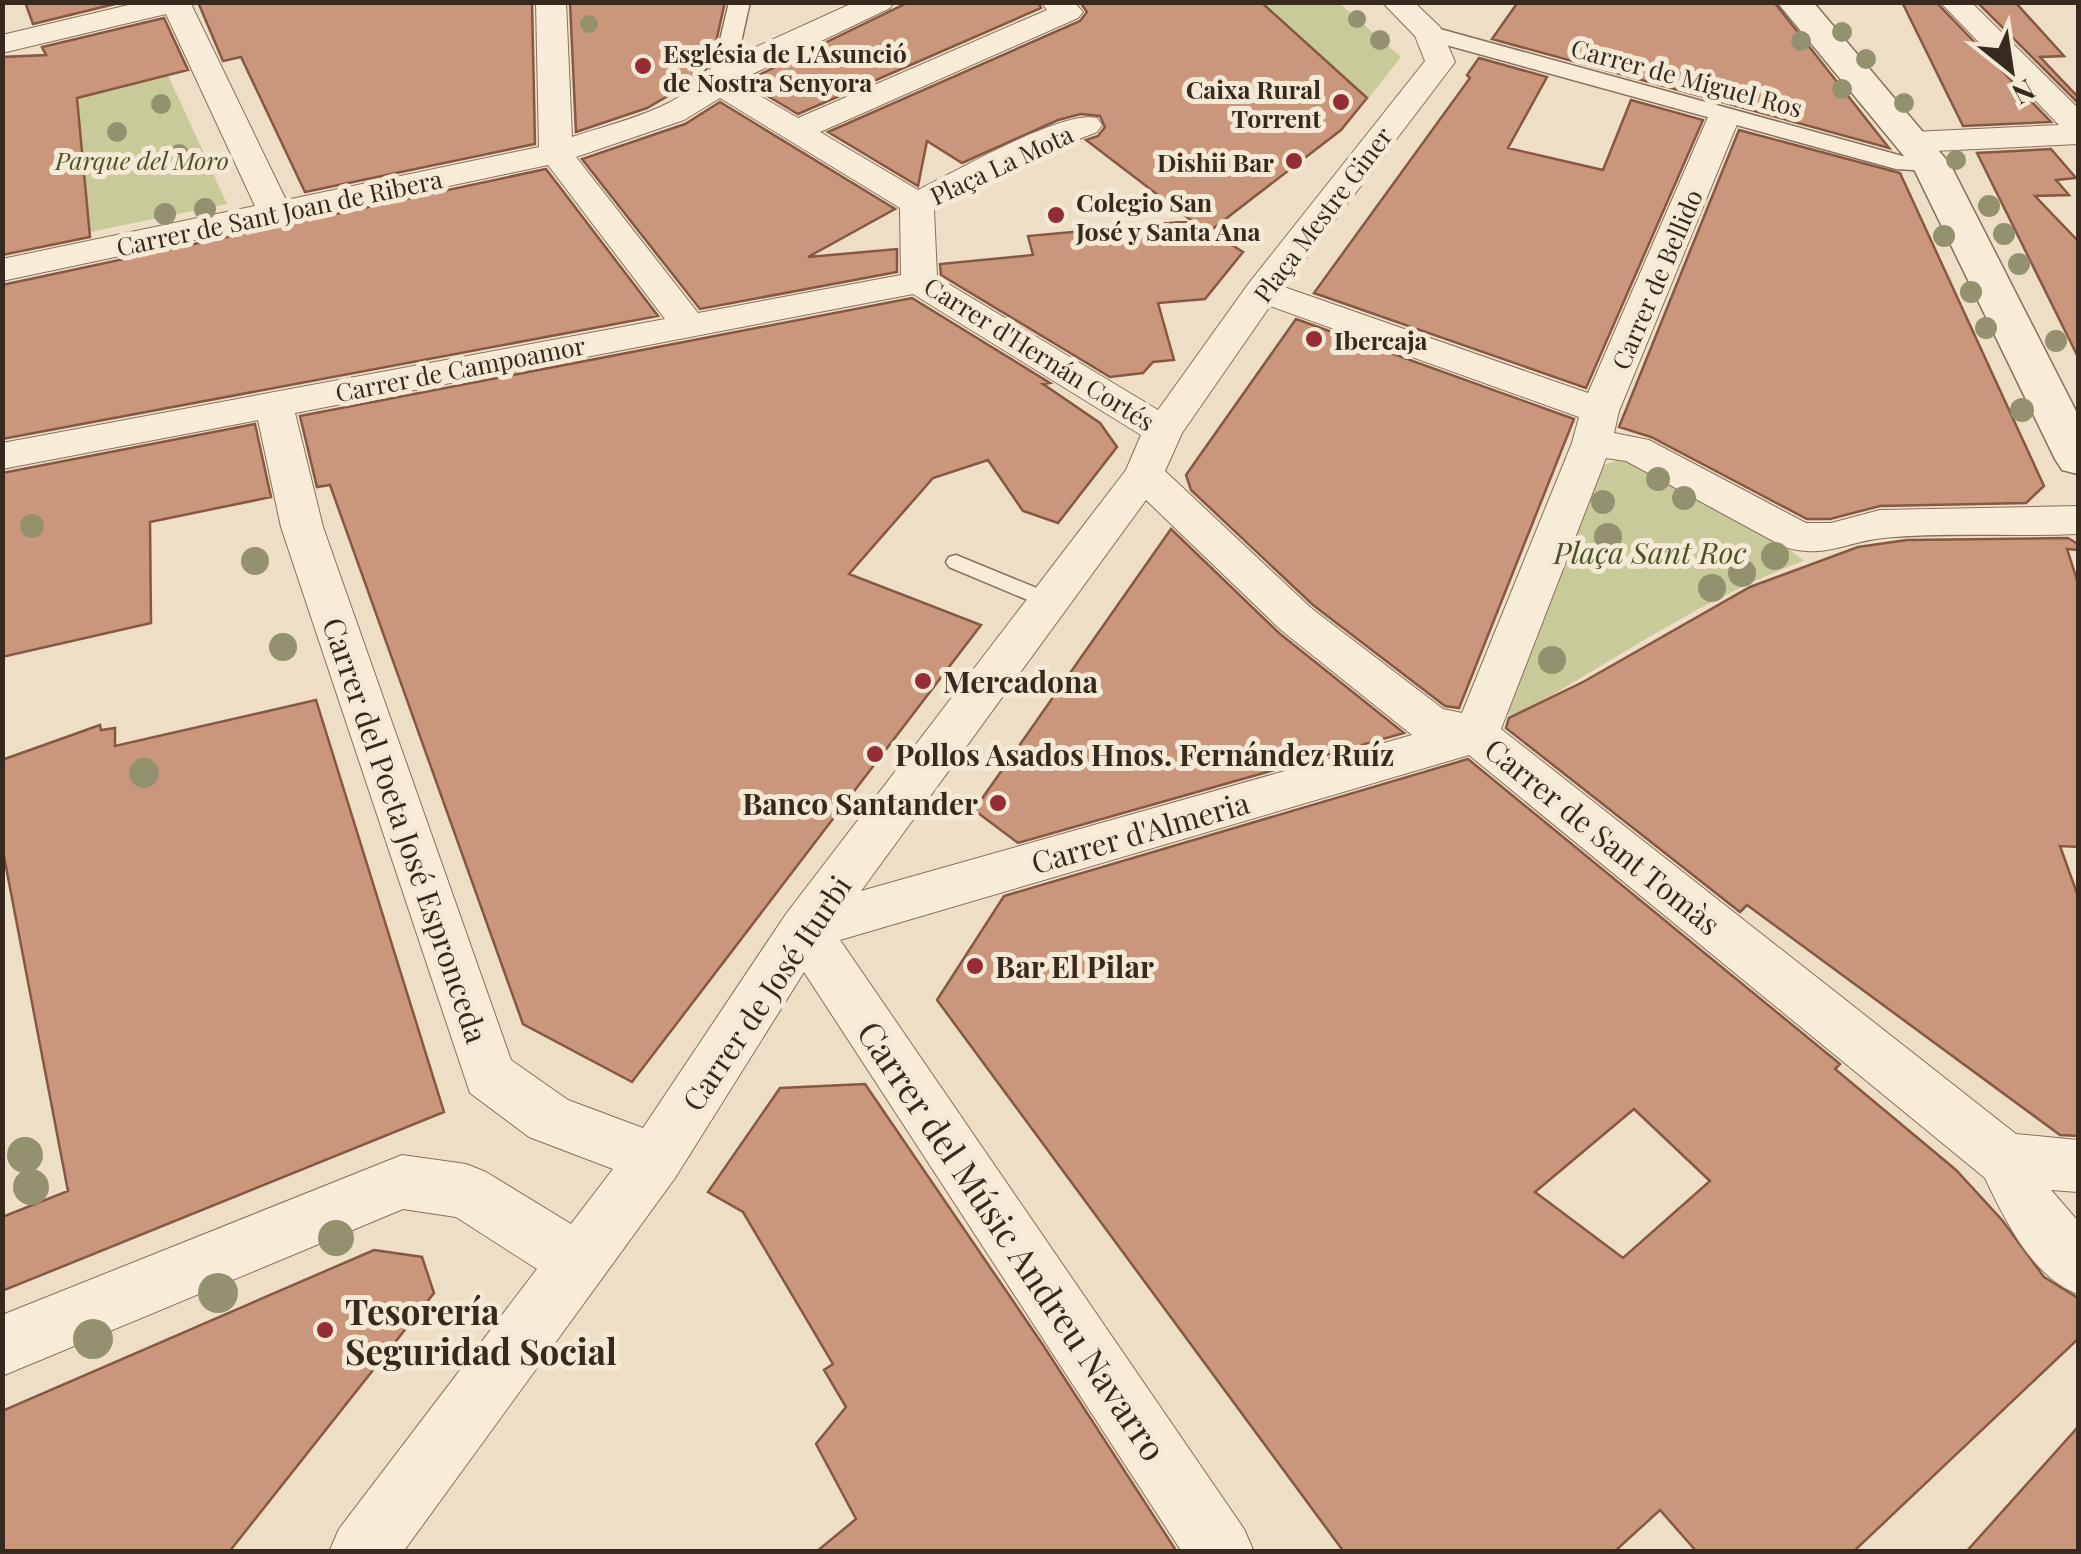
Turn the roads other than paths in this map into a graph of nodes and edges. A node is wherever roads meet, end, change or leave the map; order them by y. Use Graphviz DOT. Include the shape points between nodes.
graph roads {
  1 [pos="551,2"];
  2 [pos="740,2"];
  3 [pos="880,2"];
  4 [pos="1055,2"];
  5 [pos="1396,2"];
  6 [pos="1794,2"];
  7 [pos="1954,2"];
  8 [pos="178,3"];
  9 [pos="1429,33"];
  10 [pos="2,44"];
  11 [pos="722,80"];
  12 [pos="1724,118"];
  13 [pos="1086,125"];
  14 [pos="2078,126"];
  15 [pos="799,129"];
  16 [pos="2078,134"];
  17 [pos="556,153"];
  18 [pos="1922,153"];
  19 [pos="917,204"];
  20 [pos="274,214"];
  21 [pos="2,270"];
  22 [pos="918,282"];
  23 [pos="1262,292"];
  24 [pos="688,324"];
  25 [pos="274,404"];
  26 [pos="1596,427"];
  27 [pos="1154,452"];
  28 [pos="2,456"];
  29 [pos="2078,459"];
  30 [pos="2078,520"];
  31 [pos="956,562"];
  32 [pos="1050,601"];
  33 [pos="1476,735"];
  34 [pos="804,929"];
  35 [pos="655,1159"];
  36 [pos="2006,1159"];
  37 [pos="2078,1166"];
  38 [pos="580,1262"];
  39 [pos="2078,1265"];
  40 [pos="2,1346"];
  41 [pos="362,1552"];
  42 [pos="1221,1552"];
  1 -- 17 [label="street"];
  2 -- 11 [label="street"];
  3 -- 11 [label="street, Carrer de Sant Joan de Ribera"];
  4 -- 15 [label="street" via="1068,12"];
  5 -- 9 [label="street"];
  6 -- 18 [label="street"];
  7 -- 14 [label="street"];
  8 -- 10 [label="street"];
  8 -- 20 [label="street"];
  9 -- 12 [label="street, Carrer de Miguel Ros"];
  9 -- 23 [label="street, Plaça Mestre Giner" via="1440,62"];
  11 -- 15 [label="street"];
  11 -- 17 [label="street, Carrer de Sant Joan de Ribera" via="673,113"];
  12 -- 18 [label="street, Carrer de Miguel Ros" via="1905,164"];
  12 -- 26 [label="street, Carrer de Bellido"];
  13 -- 19 [label="street, Plaça La Mota"];
  15 -- 19 [label="street"];
  16 -- 18 [label="street"];
  17 -- 20 [label="street, Carrer de Sant Joan de Ribera"];
  17 -- 24 [label="street"];
  18 -- 29 [label="street"];
  19 -- 22 [label="street, Carrer d'Hernán Cortés"];
  20 -- 21 [label="street, Carrer de Sant Joan de Ribera"];
  22 -- 24 [label="street, Carrer de Campoamor"];
  22 -- 27 [label="street, Carrer d'Hernán Cortés"];
  23 -- 26 [label="street"];
  23 -- 27 [label="street, Plaça Mestre Giner"];
  24 -- 25 [label="street, Carrer de Campoamor"];
  25 -- 28 [label="street, Carrer de Campoamor"];
  25 -- 35 [label="street, Carrer del Poeta José Espronceda" via="302,526 490,1076 549,1119"];
  26 -- 30 [label="street" via="1799,537 1831,538 1880,524"];
  26 -- 33 [label="street, Carrer de Bellido"];
  27 -- 32 [label="street, Carrer de José Iturbi"];
  27 -- 33 [label="street, Carrer de Sant Tomàs" via="1311,630 1429,723"];
  31 -- 32 [label="lane"];
  32 -- 34 [label="street, Carrer de José Iturbi"];
  33 -- 34 [label="street, Carrer d'Almeria"];
  33 -- 36 [label="street, Carrer de Sant Tomàs"];
  34 -- 35 [label="street, Carrer de José Iturbi"];
  34 -- 42 [label="street, Carrer del Músic Andreu Navarro"];
  35 -- 38 [label="street, Carrer de José Iturbi"];
  36 -- 37 [label="street"];
  36 -- 39 [label="street" via="2028,1208"];
  38 -- 40 [label="street" via="466,1191 402,1182"];
  38 -- 41 [label="street, Carrer de José Iturbi"];
}
